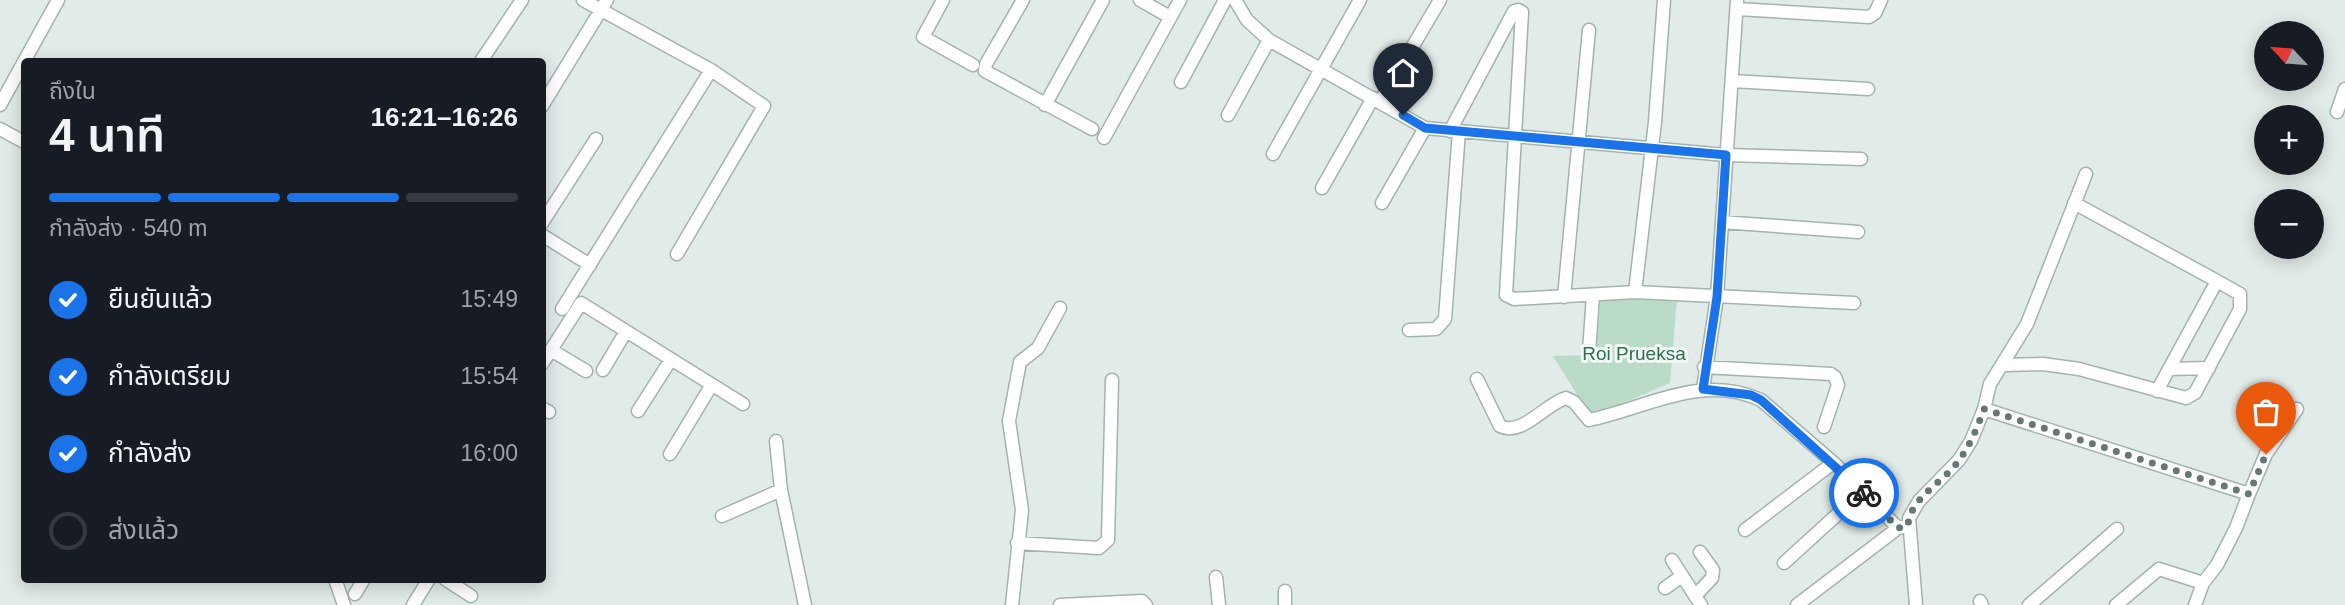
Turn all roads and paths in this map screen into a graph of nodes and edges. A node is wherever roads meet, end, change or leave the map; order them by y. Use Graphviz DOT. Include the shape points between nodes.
graph roads {
  1 [pos="58,0"];
  2 [pos="522,0"];
  3 [pos="583,0"];
  4 [pos="943,0"];
  5 [pos="1023,0"];
  6 [pos="1103,0"];
  7 [pos="1140,0"];
  8 [pos="1180,0"];
  9 [pos="1225,0"];
  10 [pos="1235,0"];
  11 [pos="1360,0"];
  12 [pos="1440,0"];
  13 [pos="1664,0"];
  14 [pos="1881,0"];
  15 [pos="603,5"];
  16 [pos="1737,5"];
  17 [pos="1171,17"];
  18 [pos="1589,30"];
  19 [pos="1269,40"];
  20 [pos="26,58"];
  21 [pos="483,58"];
  22 [pos="973,65"];
  23 [pos="21,67"];
  24 [pos="711,69"];
  25 [pos="1322,69"];
  26 [pos="1732,81"];
  27 [pos="1181,82"];
  28 [pos="1868,89"];
  29 [pos="2345,89"];
  30 [pos="546,99"];
  31 [pos="1377,100"];
  32 [pos="0,105"];
  33 [pos="1045,105"];
  34 [pos="2337,112"];
  35 [pos="1228,115"];
  36 [pos="1425,128"];
  37 [pos="0,129"];
  38 [pos="1092,129"];
  39 [pos="1454,131"];
  40 [pos="1514,137"];
  41 [pos="1104,138"];
  42 [pos="596,139"];
  43 [pos="21,140"];
  44 [pos="1577,141"];
  45 [pos="1650,148"];
  46 [pos="1273,154"];
  47 [pos="1726,155"];
  48 [pos="1861,159"];
  49 [pos="2086,174"];
  50 [pos="1322,188"];
  51 [pos="1382,203"];
  52 [pos="2074,203"];
  53 [pos="546,217"];
  54 [pos="1722,222"];
  55 [pos="1858,232"];
  56 [pos="546,237"];
  57 [pos="677,254"];
  58 [pos="590,265"];
  59 [pos="2217,281"];
  60 [pos="1635,292"];
  61 [pos="1593,295"];
  62 [pos="1564,297"];
  63 [pos="1717,297"];
  64 [pos="1854,303"];
  65 [pos="1060,308"];
  66 [pos="562,309"];
  67 [pos="1409,330"];
  68 [pos="625,333"];
  69 [pos="551,350"];
  70 [pos="1589,352"];
  71 [pos="546,358"];
  72 [pos="670,361"];
  73 [pos="1709,363"];
  74 [pos="2003,365"];
  75 [pos="2209,368"];
  76 [pos="2169,369"];
  77 [pos="586,370"];
  78 [pos="603,370"];
  79 [pos="1477,379"];
  80 [pos="1112,380"];
  81 [pos="711,386"];
  82 [pos="1707,388"];
  83 [pos="2157,391"];
  84 [pos="743,404"];
  85 [pos="1984,409"];
  86 [pos="2297,409"];
  87 [pos="638,411"];
  88 [pos="1824,427"];
  89 [pos="776,441"];
  90 [pos="670,454"];
  91 [pos="1833,463"];
  92 [pos="781,490"];
  93 [pos="1863,491"];
  94 [pos="2249,494"];
  95 [pos="722,516"];
  96 [pos="1903,527"];
  97 [pos="2116,529"];
  98 [pos="1745,530"];
  99 [pos="1017,543"];
  100 [pos="1700,552"];
  101 [pos="1672,560"];
  102 [pos="1784,564"];
  103 [pos="1682,576"];
  104 [pos="1216,577"];
  105 [pos="336,583"];
  106 [pos="362,583"];
  107 [pos="427,583"];
  108 [pos="451,583"];
  109 [pos="2203,583"];
  110 [pos="1665,588"];
  111 [pos="1285,591"];
  112 [pos="355,594"];
  113 [pos="471,596"];
  114 [pos="1698,600"];
  115 [pos="344,605"];
  116 [pos="413,605"];
  117 [pos="805,605"];
  118 [pos="1012,605"];
  119 [pos="1060,605"];
  120 [pos="1146,605"];
  121 [pos="1219,605"];
  122 [pos="1285,605"];
  123 [pos="1797,605"];
  124 [pos="1916,605"];
  125 [pos="2029,605"];
  126 [pos="2116,605"];
  127 [pos="2195,605"];
  1 -- 20 [label="street"];
  2 -- 21 [label="street"];
  3 -- 15 [label="street"];
  4 -- 22 [label="street" via="923,37"];
  5 -- 33 [label="street" via="985,71"];
  6 -- 33 [label="street"];
  7 -- 17 [label="street"];
  8 -- 17 [label="street"];
  9 -- 27 [label="street"];
  10 -- 19 [label="street" via="1247,20"];
  11 -- 25 [label="street"];
  12 -- 31 [label="street"];
  13 -- 45 [label="street"];
  14 -- 16 [label="street" via="1869,17"];
  15 -- 24 [label="street"];
  15 -- 30 [label="street"];
  16 -- 26 [label="street"];
  17 -- 41 [label="street"];
  18 -- 44 [label="street"];
  19 -- 25 [label="street"];
  19 -- 35 [label="street"];
  23 -- 32 [label="street"];
  24 -- 57 [label="street" via="762,103 765,110"];
  24 -- 58 [label="street"];
  25 -- 31 [label="street"];
  25 -- 46 [label="street"];
  26 -- 28 [label="street"];
  26 -- 47 [label="street"];
  29 -- 34 [label="street"];
  31 -- 36 [label="street"];
  31 -- 50 [label="street"];
  33 -- 38 [label="street"];
  36 -- 39 [label="street"];
  36 -- 51 [label="street"];
  37 -- 43 [label="street"];
  39 -- 40 [label="street"];
  39 -- 40 [label="street" via="1518,10 1522,12"];
  39 -- 67 [label="street" via="1446,320 1436,329"];
  40 -- 44 [label="street"];
  40 -- 62 [label="street" via="1506,295 1514,299"];
  42 -- 53 [label="street"];
  44 -- 45 [label="street"];
  44 -- 62 [label="street"];
  45 -- 47 [label="street"];
  45 -- 60 [label="street"];
  47 -- 48 [label="street"];
  47 -- 54 [label="street"];
  49 -- 52 [label="street"];
  52 -- 59 [label="street"];
  52 -- 74 [label="street" via="2027,324"];
  54 -- 55 [label="street"];
  54 -- 63 [label="street"];
  56 -- 58 [label="street"];
  58 -- 66 [label="street"];
  59 -- 75 [label="street" via="2235,290 2242,301"];
  59 -- 76 [label="street"];
  60 -- 61 [label="street"];
  60 -- 63 [label="street"];
  61 -- 62 [label="street"];
  61 -- 70 [label="street"];
  63 -- 64 [label="street"];
  63 -- 73 [label="street"];
  65 -- 99 [label="street" via="1038,348 1020,362 1013,390 1009,421 1022,510"];
  68 -- 69 [label="street" via="581,303"];
  68 -- 72 [label="street"];
  68 -- 78 [label="street"];
  69 -- 71 [label="street"];
  69 -- 77 [label="street"];
  72 -- 81 [label="street"];
  72 -- 87 [label="street"];
  73 -- 82 [label="street"];
  73 -- 88 [label="street" via="1830,374 1838,385"];
  74 -- 83 [label="street" via="2079,369"];
  74 -- 85 [label="street" via="1990,384"];
  75 -- 76 [label="street"];
  75 -- 83 [label="street" via="2195,393 2186,398"];
  76 -- 83 [label="street"];
  79 -- 82 [label="street" via="1500,426 1506,429 1516,428 1562,399 1574,402 1589,420"];
  80 -- 99 [label="street" via="1108,540 1099,548"];
  81 -- 84 [label="street"];
  81 -- 90 [label="street"];
  82 -- 91 [label="street" via="1761,400"];
  85 -- 94 [label="street"];
  85 -- 96 [label="street" via="1965,451 1913,508"];
  86 -- 94 [label="street" via="2266,454"];
  89 -- 92 [label="street"];
  91 -- 93 [label="street"];
  91 -- 98 [label="street"];
  92 -- 95 [label="street"];
  92 -- 117 [label="street"];
  93 -- 96 [label="street"];
  93 -- 102 [label="street"];
  94 -- 109 [label="street" via="2224,551"];
  96 -- 123 [label="street"];
  96 -- 124 [label="street"];
  97 -- 125 [label="street"];
  99 -- 118 [label="street"];
  100 -- 114 [label="street" via="1713,570"];
  101 -- 103 [label="street"];
  103 -- 110 [label="street"];
  103 -- 114 [label="street"];
  104 -- 121 [label="street"];
  105 -- 115 [label="street"];
  106 -- 112 [label="street"];
  107 -- 116 [label="street"];
  108 -- 113 [label="street"];
  109 -- 126 [label="street" via="2159,569"];
  109 -- 127 [label="street"];
  111 -- 122 [label="street"];
  119 -- 120 [label="street" via="1143,601"];
}
